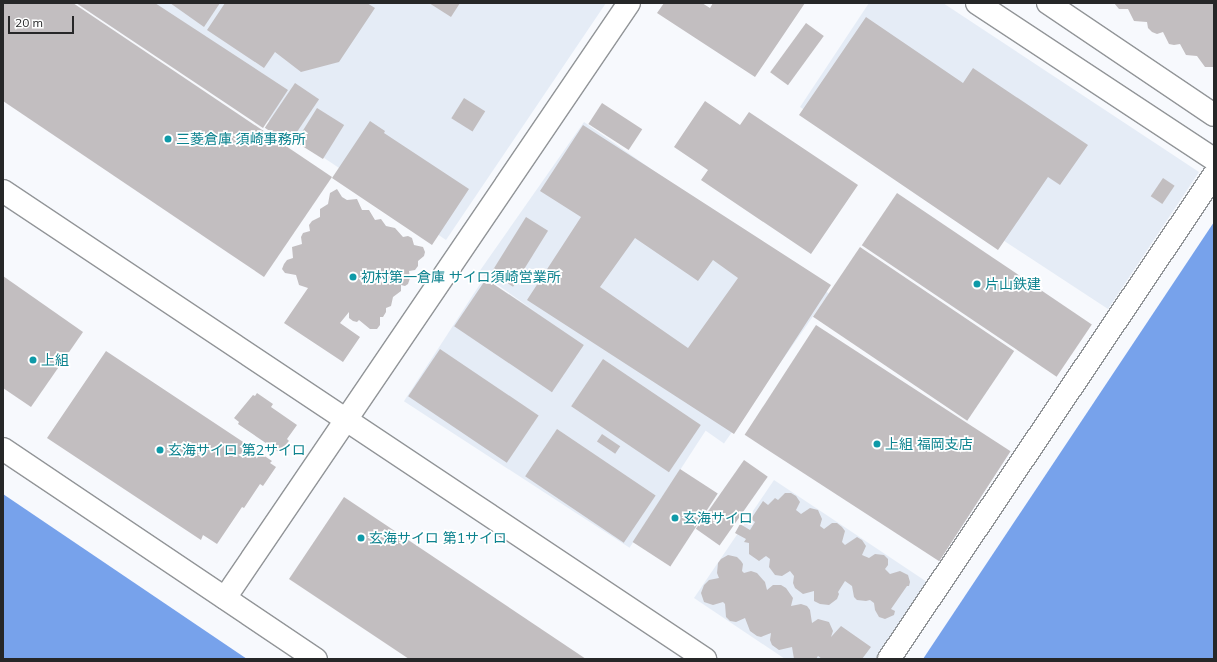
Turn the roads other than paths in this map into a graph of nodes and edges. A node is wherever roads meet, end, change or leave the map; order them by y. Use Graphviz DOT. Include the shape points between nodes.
graph roads {
  1 [pos="629,3"];
  2 [pos="977,3"];
  3 [pos="1048,3"];
  4 [pos="1214,115"];
  5 [pos="1214,159"];
  6 [pos="1214,176"];
  7 [pos="3,191"];
  8 [pos="347,419"];
  9 [pos="3,449"];
  10 [pos="225,598"];
  11 [pos="316,659"];
  12 [pos="705,659"];
  13 [pos="889,659"];
  1 -- 8 [label="street"];
  2 -- 5 [label="street"];
  3 -- 4 [label="street"];
  6 -- 13 [label="street"];
  7 -- 8 [label="street"];
  8 -- 10 [label="street"];
  8 -- 12 [label="street"];
  9 -- 10 [label="street"];
  10 -- 11 [label="street"];
}
